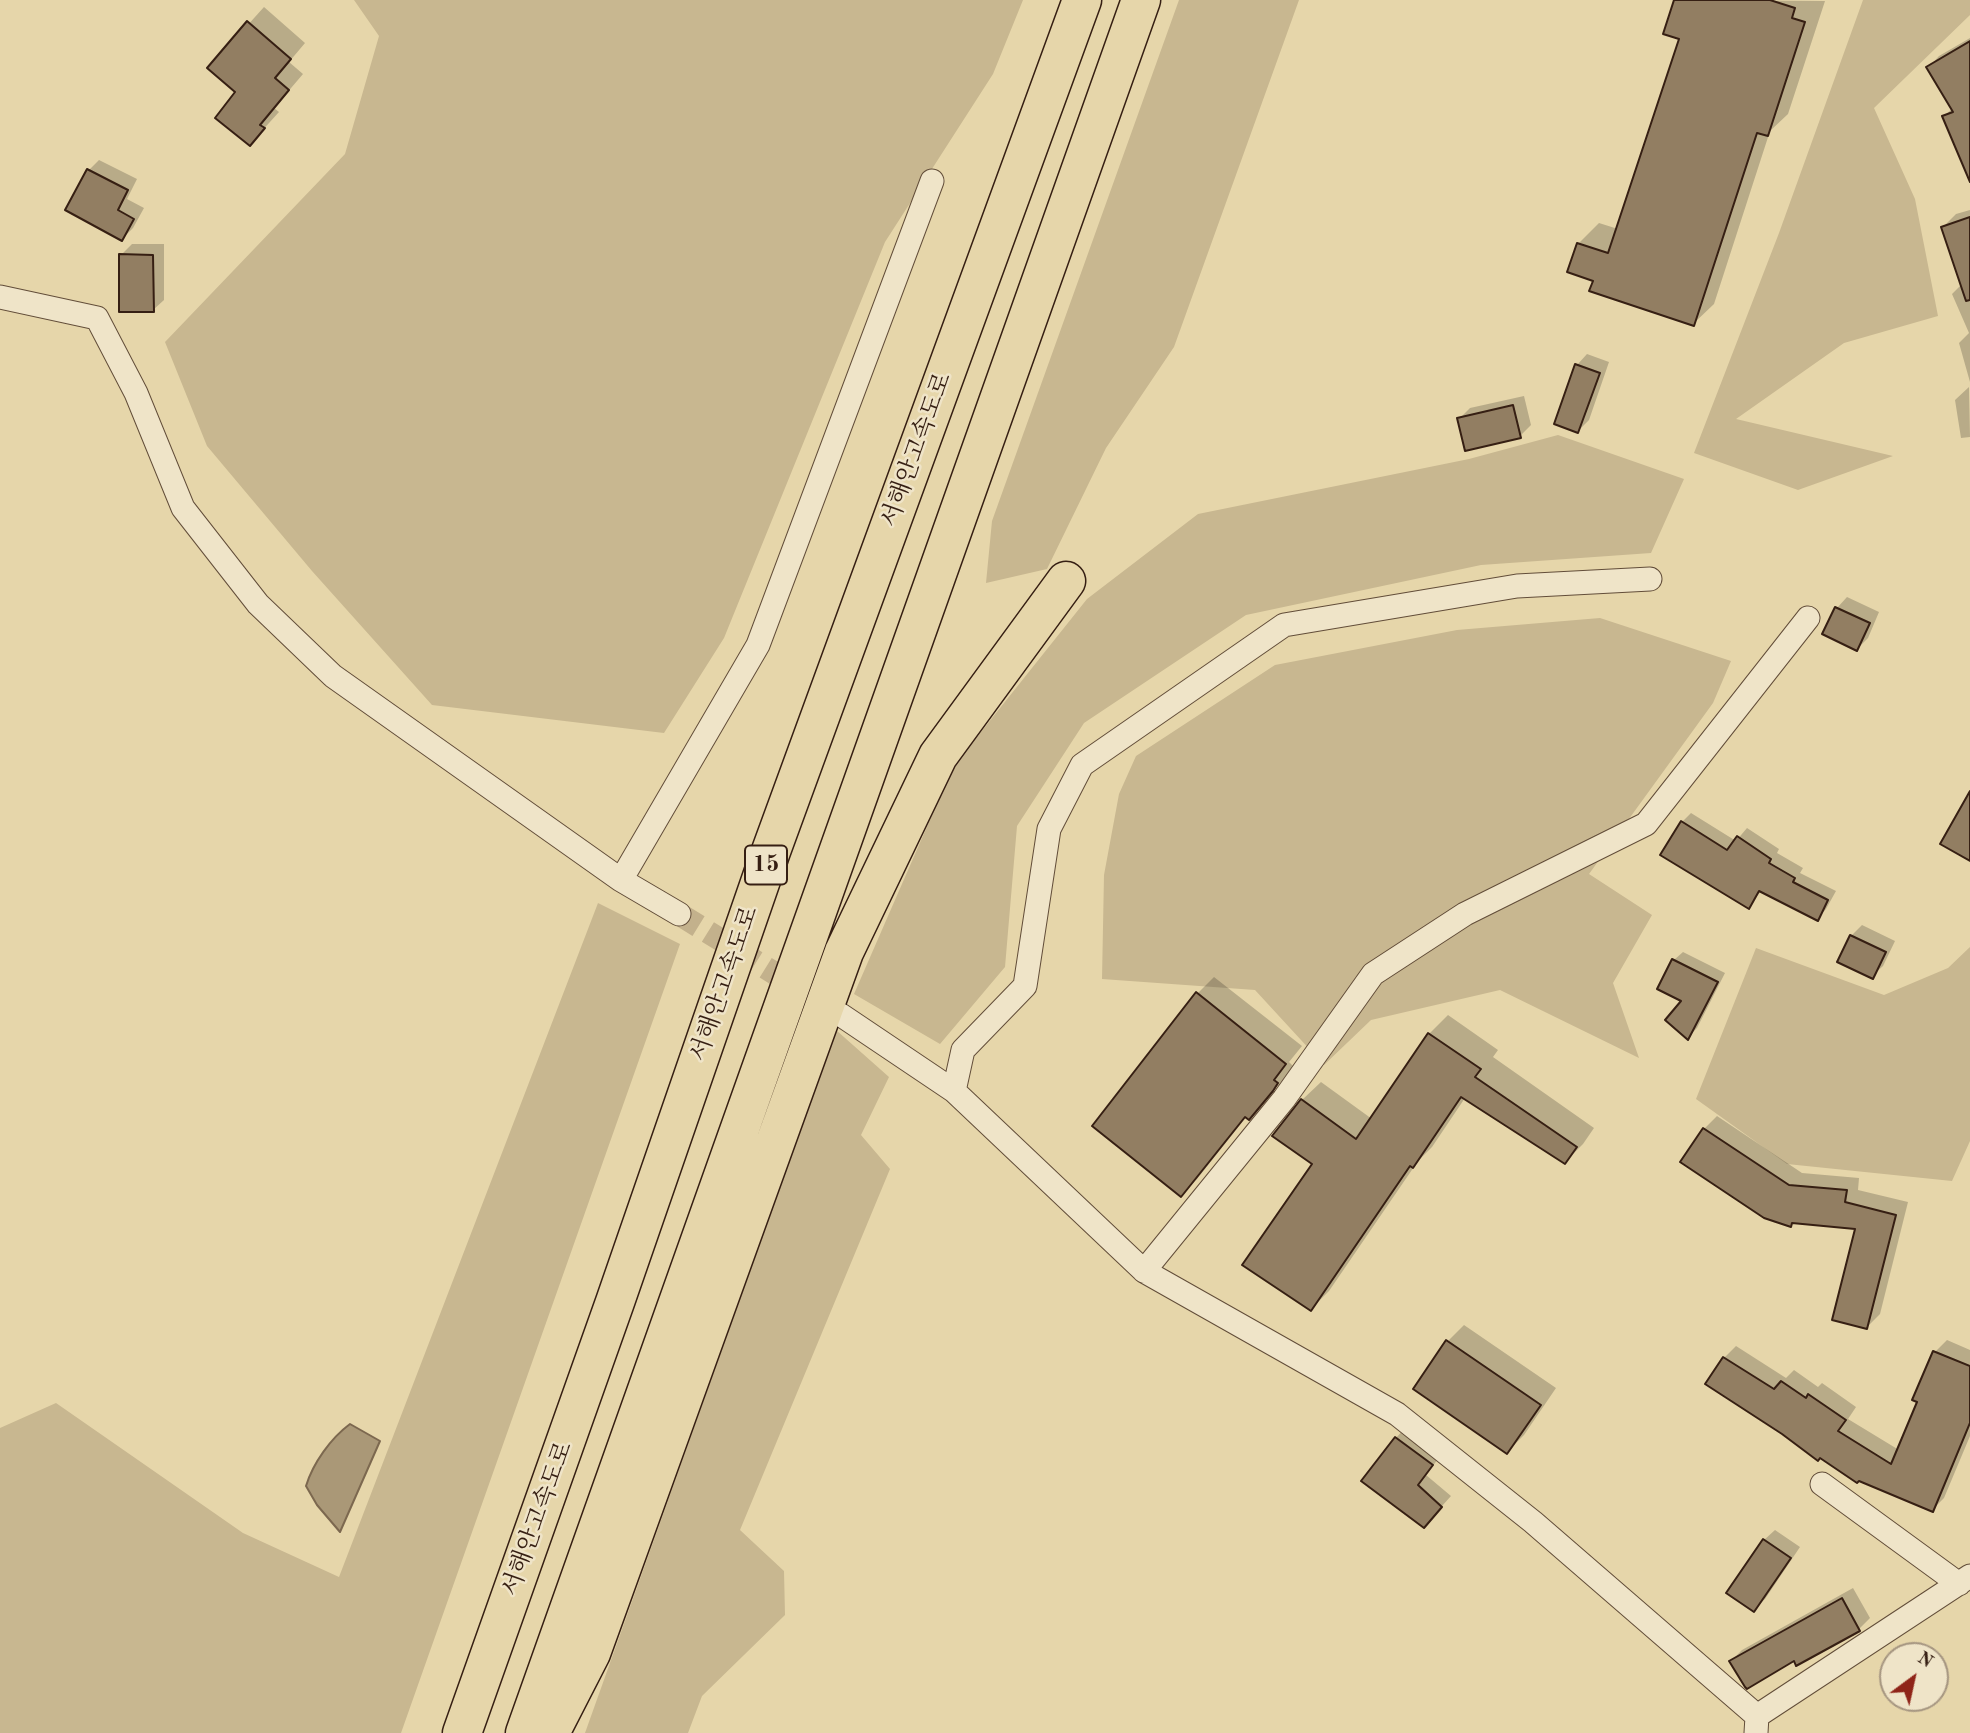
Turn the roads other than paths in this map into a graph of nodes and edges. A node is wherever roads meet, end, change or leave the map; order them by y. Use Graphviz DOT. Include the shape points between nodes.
graph roads {
  1 [pos="1082,0"];
  2 [pos="1141,0"];
  3 [pos="932,181"];
  4 [pos="0,297"];
  5 [pos="1650,579"];
  6 [pos="1066,580"];
  7 [pos="1808,618"];
  8 [pos="621,880"];
  9 [pos="679,914"];
  10 [pos="841,1015"];
  11 [pos="954,1091"];
  12 [pos="1144,1270"];
  13 [pos="1822,1484"];
  14 [pos="1964,1580"];
  15 [pos="1756,1725"];
  16 [pos="462,1733"];
  17 [pos="526,1733"];
  18 [pos="550,1733"];
  1 -- 16 [label="highway, 서해안고속도로 / 15" via="771,851"];
  2 -- 17 [label="highway, 15"];
  3 -- 8 [label="street" via="758,645"];
  4 -- 8 [label="street" via="97,318 135,393 183,508 258,604 333,676"];
  5 -- 11 [label="street" via="1517,586 1284,625 1082,765 1049,829 1025,986 964,1050"];
  6 -- 18 [label="highway" via="938,756 844,952 591,1653"];
  7 -- 12 [label="street" via="1646,824 1465,914 1373,974 1284,1099"];
  8 -- 9 [label="street"];
  10 -- 11 [label="street"];
  11 -- 12 [label="street"];
  12 -- 15 [label="street" via="1397,1414 1533,1522"];
  13 -- 14 [label="street"];
  14 -- 15 [label="street"];
}
